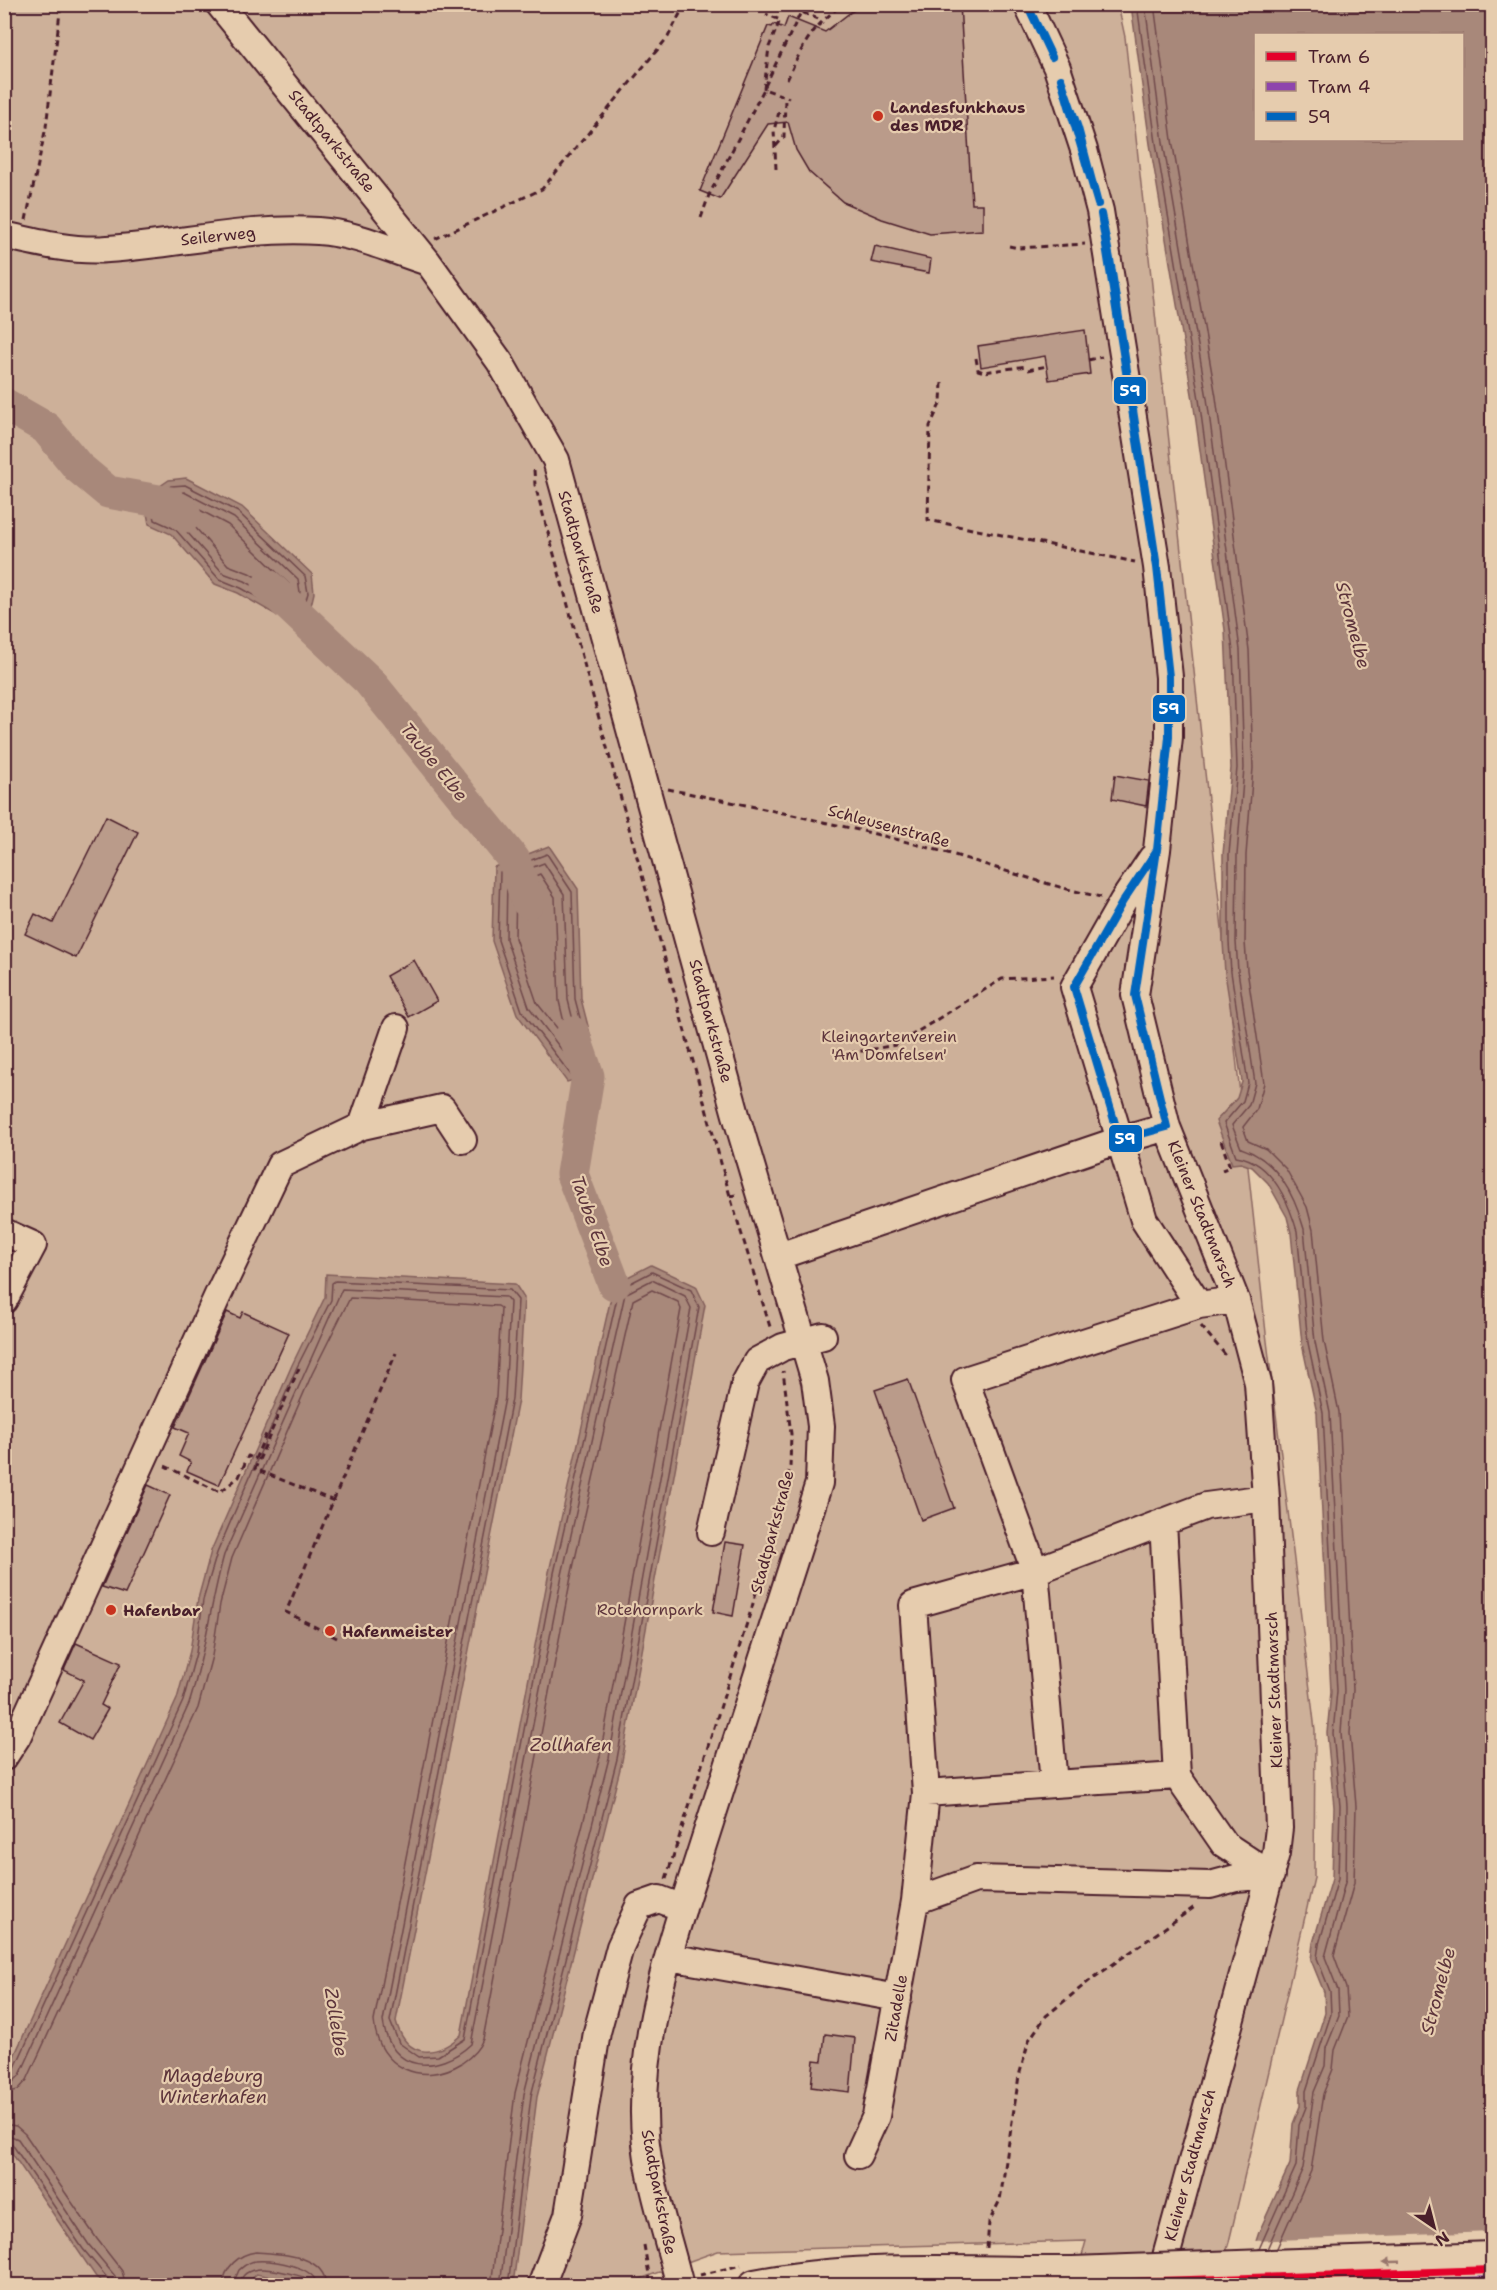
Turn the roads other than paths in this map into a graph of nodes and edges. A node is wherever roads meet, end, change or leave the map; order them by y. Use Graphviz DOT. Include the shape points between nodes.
graph roads {
  1 [pos="219,4"];
  2 [pos="1027,4"];
  3 [pos="13,237"];
  4 [pos="422,254"];
  5 [pos="1157,850"];
  6 [pos="396,1028"];
  7 [pos="362,1126"];
  8 [pos="1167,1127"];
  9 [pos="463,1140"];
  10 [pos="1119,1140"];
  11 [pos="4,1232"];
  12 [pos="779,1256"];
  13 [pos="1236,1299"];
  14 [pos="4,1300"];
  15 [pos="1198,1305"];
  16 [pos="813,1339"];
  17 [pos="1266,1498"];
  18 [pos="1163,1522"];
  19 [pos="711,1532"];
  20 [pos="1035,1571"];
  21 [pos="4,1757"];
  22 [pos="1177,1776"];
  23 [pos="1054,1784"];
  24 [pos="926,1793"];
  25 [pos="1271,1875"];
  26 [pos="915,1901"];
  27 [pos="683,1908"];
  28 [pos="669,1957"];
  29 [pos="898,1998"];
  30 [pos="858,2156"];
  31 [pos="1492,2258"];
  32 [pos="541,2286"];
  33 [pos="680,2286"];
  34 [pos="755,2286"];
  35 [pos="1158,2286"];
  1 -- 4 [label="street, Stadtparkstraße"];
  2 -- 5 [label="street, Kleiner Stadtmarsch" via="1057,68 1093,181 1107,243 1157,567 1169,677 1169,725"];
  3 -- 4 [label="street, Seilerweg" via="70,248 108,249 267,231 321,231"];
  4 -- 12 [label="street, Stadtparkstraße" via="500,362 555,460"];
  5 -- 8 [label="street, Kleiner Stadtmarsch" via="1135,995"];
  5 -- 10 [label="street" via="1074,987"];
  6 -- 7 [label="street"];
  7 -- 9 [label="street" via="442,1108"];
  7 -- 21 [label="street" via="280,1165 17,1737"];
  8 -- 10 [label="street"];
  8 -- 13 [label="street, Kleiner Stadtmarsch"];
  10 -- 12 [label="street"];
  10 -- 15 [label="street" via="1144,1220"];
  11 -- 14 [label="street" via="33,1245"];
  12 -- 16 [label="street, Stadtparkstraße"];
  13 -- 15 [label="street"];
  13 -- 17 [label="street, Kleiner Stadtmarsch" via="1258,1383"];
  15 -- 20 [label="street" via="965,1380"];
  16 -- 19 [label="street" via="777,1349 758,1361 746,1383"];
  16 -- 27 [label="street, Stadtparkstraße" via="821,1426 819,1483"];
  17 -- 18 [label="street" via="1206,1506"];
  17 -- 25 [label="street, Kleiner Stadtmarsch" via="1279,1828"];
  18 -- 20 [label="street"];
  18 -- 22 [label="street"];
  20 -- 23 [label="street"];
  20 -- 24 [label="street, Zitadelle" via="913,1605"];
  22 -- 23 [label="street"];
  22 -- 25 [label="street" via="1224,1844"];
  23 -- 24 [label="street"];
  24 -- 26 [label="street, Zitadelle"];
  25 -- 26 [label="street" via="1210,1884 976,1879"];
  25 -- 35 [label="street, Kleiner Stadtmarsch"];
  26 -- 29 [label="street, Zitadelle"];
  27 -- 28 [label="street, Stadtparkstraße"];
  27 -- 32 [label="street" via="659,1899 639,1906 620,1947 597,2032 568,2215"];
  28 -- 29 [label="street"];
  28 -- 33 [label="street, Stadtparkstraße" via="647,2046 644,2110 660,2216"];
  29 -- 30 [label="street, Zitadelle" via="876,2116"];
  31 -- 34 [label="main road, one-way, bridge" via="1072,2273 881,2271 805,2277"];
}
